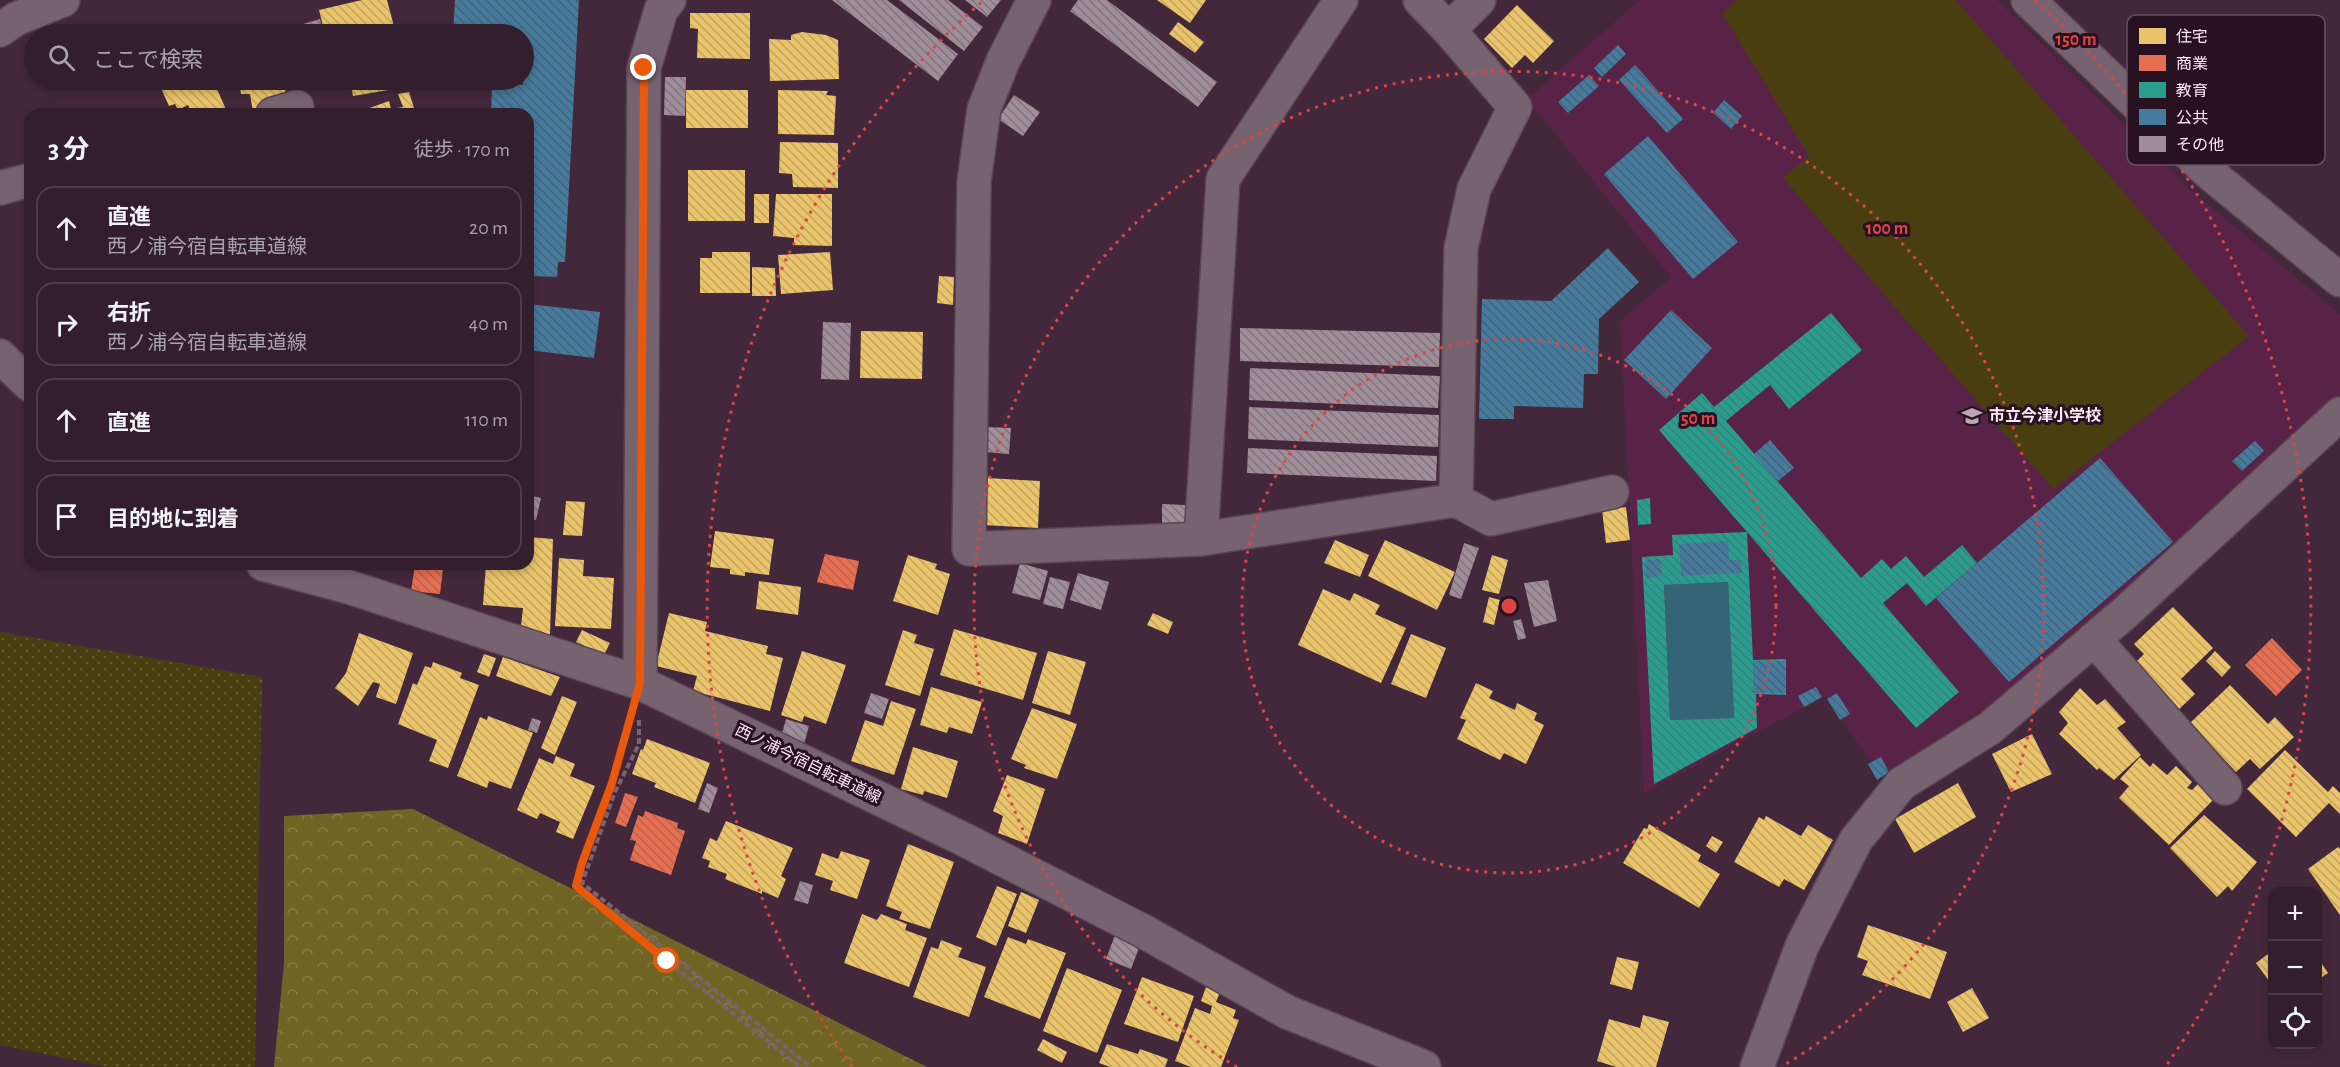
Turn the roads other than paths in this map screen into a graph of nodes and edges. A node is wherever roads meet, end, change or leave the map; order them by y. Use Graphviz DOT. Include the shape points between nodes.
graph roads {
  1 [pos="63,0"];
  2 [pos="669,0"];
  3 [pos="1034,0"];
  4 [pos="1341,0"];
  5 [pos="1420,0"];
  6 [pos="1479,0"];
  7 [pos="2046,6"];
  8 [pos="0,30"];
  9 [pos="1449,30"];
  10 [pos="2127,89"];
  11 [pos="2201,165"];
  12 [pos="24,182"];
  13 [pos="0,188"];
  14 [pos="2340,280"];
  15 [pos="0,356"];
  16 [pos="24,380"];
  17 [pos="2340,414"];
  18 [pos="1612,492"];
  19 [pos="1456,500"];
  20 [pos="1201,540"];
  21 [pos="285,570"];
  22 [pos="2094,639"];
  23 [pos="640,683"];
  24 [pos="2225,788"];
  25 [pos="1424,1067"];
  26 [pos="1757,1067"];
  1 -- 8 [label="street" via="16,19"];
  2 -- 23 [label="street" via="661,10 644,68"];
  3 -- 20 [label="street" via="984,109 974,182 969,549"];
  4 -- 20 [label="street" via="1222,179"];
  5 -- 9 [label="street"];
  6 -- 9 [label="street"];
  7 -- 10 [label="street"];
  9 -- 19 [label="street" via="1515,107 1474,189 1461,248"];
  11 -- 14 [label="street"];
  12 -- 13 [label="street"];
  15 -- 16 [label="street"];
  17 -- 22 [label="street"];
  18 -- 19 [label="street" via="1491,519"];
  19 -- 20 [label="street"];
  21 -- 23 [label="street, 西ノ浦今宿自転車道線" via="349,587"];
  22 -- 24 [label="street"];
  22 -- 26 [label="street" via="1990,728 1901,784 1856,840 1802,946"];
  23 -- 25 [label="street, 西ノ浦今宿自転車道線" via="963,839 1141,930 1287,1012"];
}
